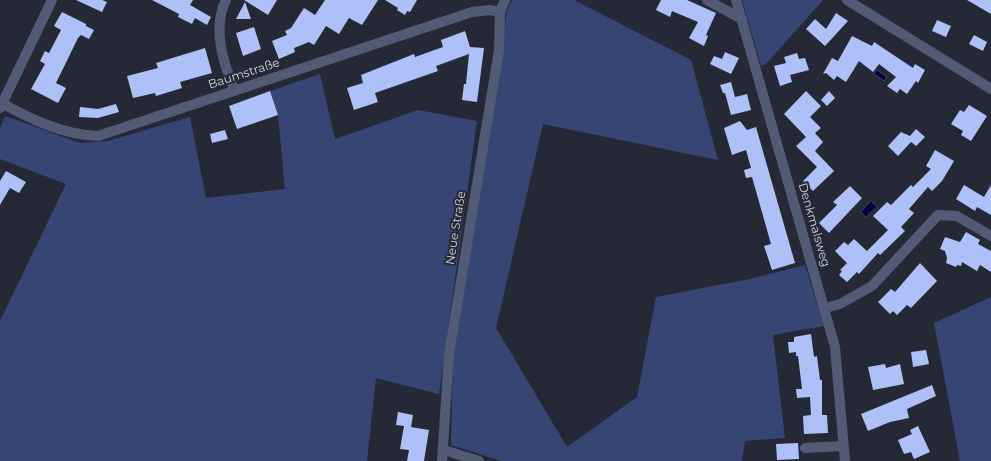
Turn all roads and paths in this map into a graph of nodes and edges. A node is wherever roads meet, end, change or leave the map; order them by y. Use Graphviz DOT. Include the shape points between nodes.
graph roads {
  1 [pos="52,0"];
  2 [pos="226,0"];
  3 [pos="505,0"];
  4 [pos="707,0"];
  5 [pos="736,0"];
  6 [pos="847,0"];
  7 [pos="500,12"];
  8 [pos="742,18"];
  9 [pos="991,89"];
  10 [pos="235,91"];
  11 [pos="1,104"];
  12 [pos="991,236"];
  13 [pos="825,308"];
  14 [pos="843,446"];
  15 [pos="805,448"];
  16 [pos="444,450"];
  17 [pos="442,461"];
  18 [pos="479,461"];
  19 [pos="845,461"];
  1 -- 11 [label="street"];
  2 -- 10 [label="street" via="221,12 220,44"];
  3 -- 7 [label="street, Neue Straße"];
  4 -- 8 [label="street"];
  5 -- 8 [label="street, Denkmalsweg"];
  6 -- 9 [label="street"];
  7 -- 10 [label="street, Baumstraße" via="472,12"];
  7 -- 16 [label="street, Neue Straße" via="499,50 450,354"];
  8 -- 13 [label="street, Denkmalsweg"];
  10 -- 11 [label="street, Baumstraße" via="98,136 78,136 34,120"];
  12 -- 13 [label="street" via="957,216 938,215 872,286 840,304"];
  13 -- 14 [label="street, Denkmalsweg" via="837,365"];
  14 -- 15 [label="street"];
  14 -- 19 [label="street, Denkmalsweg"];
  16 -- 17 [label="street, Neue Straße"];
  16 -- 18 [label="street"];
}
